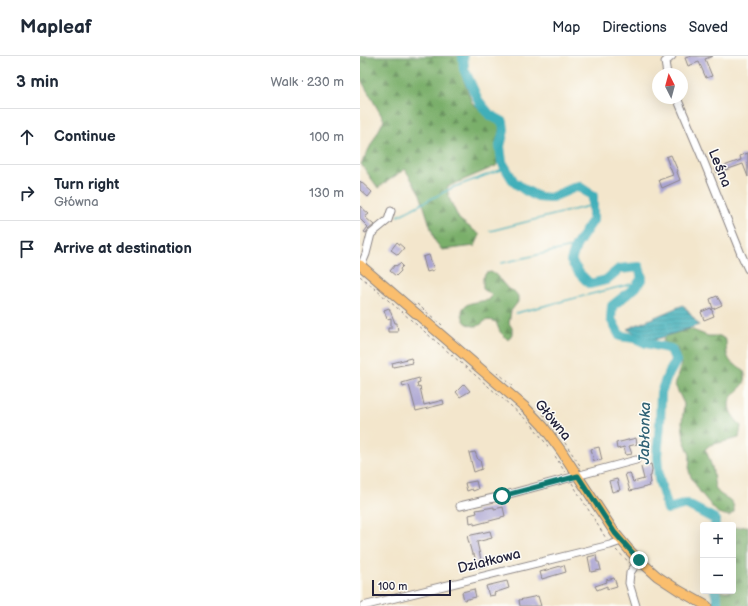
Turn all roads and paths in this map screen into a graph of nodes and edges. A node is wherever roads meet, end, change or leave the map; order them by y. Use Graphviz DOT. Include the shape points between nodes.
graph roads {
  1 [pos="672,56"];
  2 [pos="666,68"];
  3 [pos="680,104"];
  4 [pos="391,211"];
  5 [pos="360,269"];
  6 [pos="748,269"];
  7 [pos="550,448"];
  8 [pos="554,454"];
  9 [pos="636,460"];
  10 [pos="574,477"];
  11 [pos="460,506"];
  12 [pos="621,541"];
  13 [pos="610,544"];
  14 [pos="637,564"];
  15 [pos="363,606"];
  16 [pos="636,606"];
  17 [pos="707,606"];
  1 -- 2 [label="street" via="665,62"];
  3 -- 6 [label="street, Leśna"];
  4 -- 5 [label="street" via="388,220 371,234"];
  5 -- 7 [label="path" via="533,426"];
  5 -- 10 [label="main road, Główna" via="526,408 553,439"];
  8 -- 10 [label="path"];
  9 -- 10 [label="street"];
  10 -- 11 [label="street"];
  10 -- 12 [label="main road, Główna"];
  10 -- 13 [label="path"];
  12 -- 13 [label="street, Działkowa"];
  12 -- 14 [label="main road, Główna"];
  13 -- 14 [label="path"];
  13 -- 15 [label="street, Działkowa"];
  14 -- 16 [label="street" via="630,573 629,583"];
  14 -- 17 [label="main road, Główna"];
}
